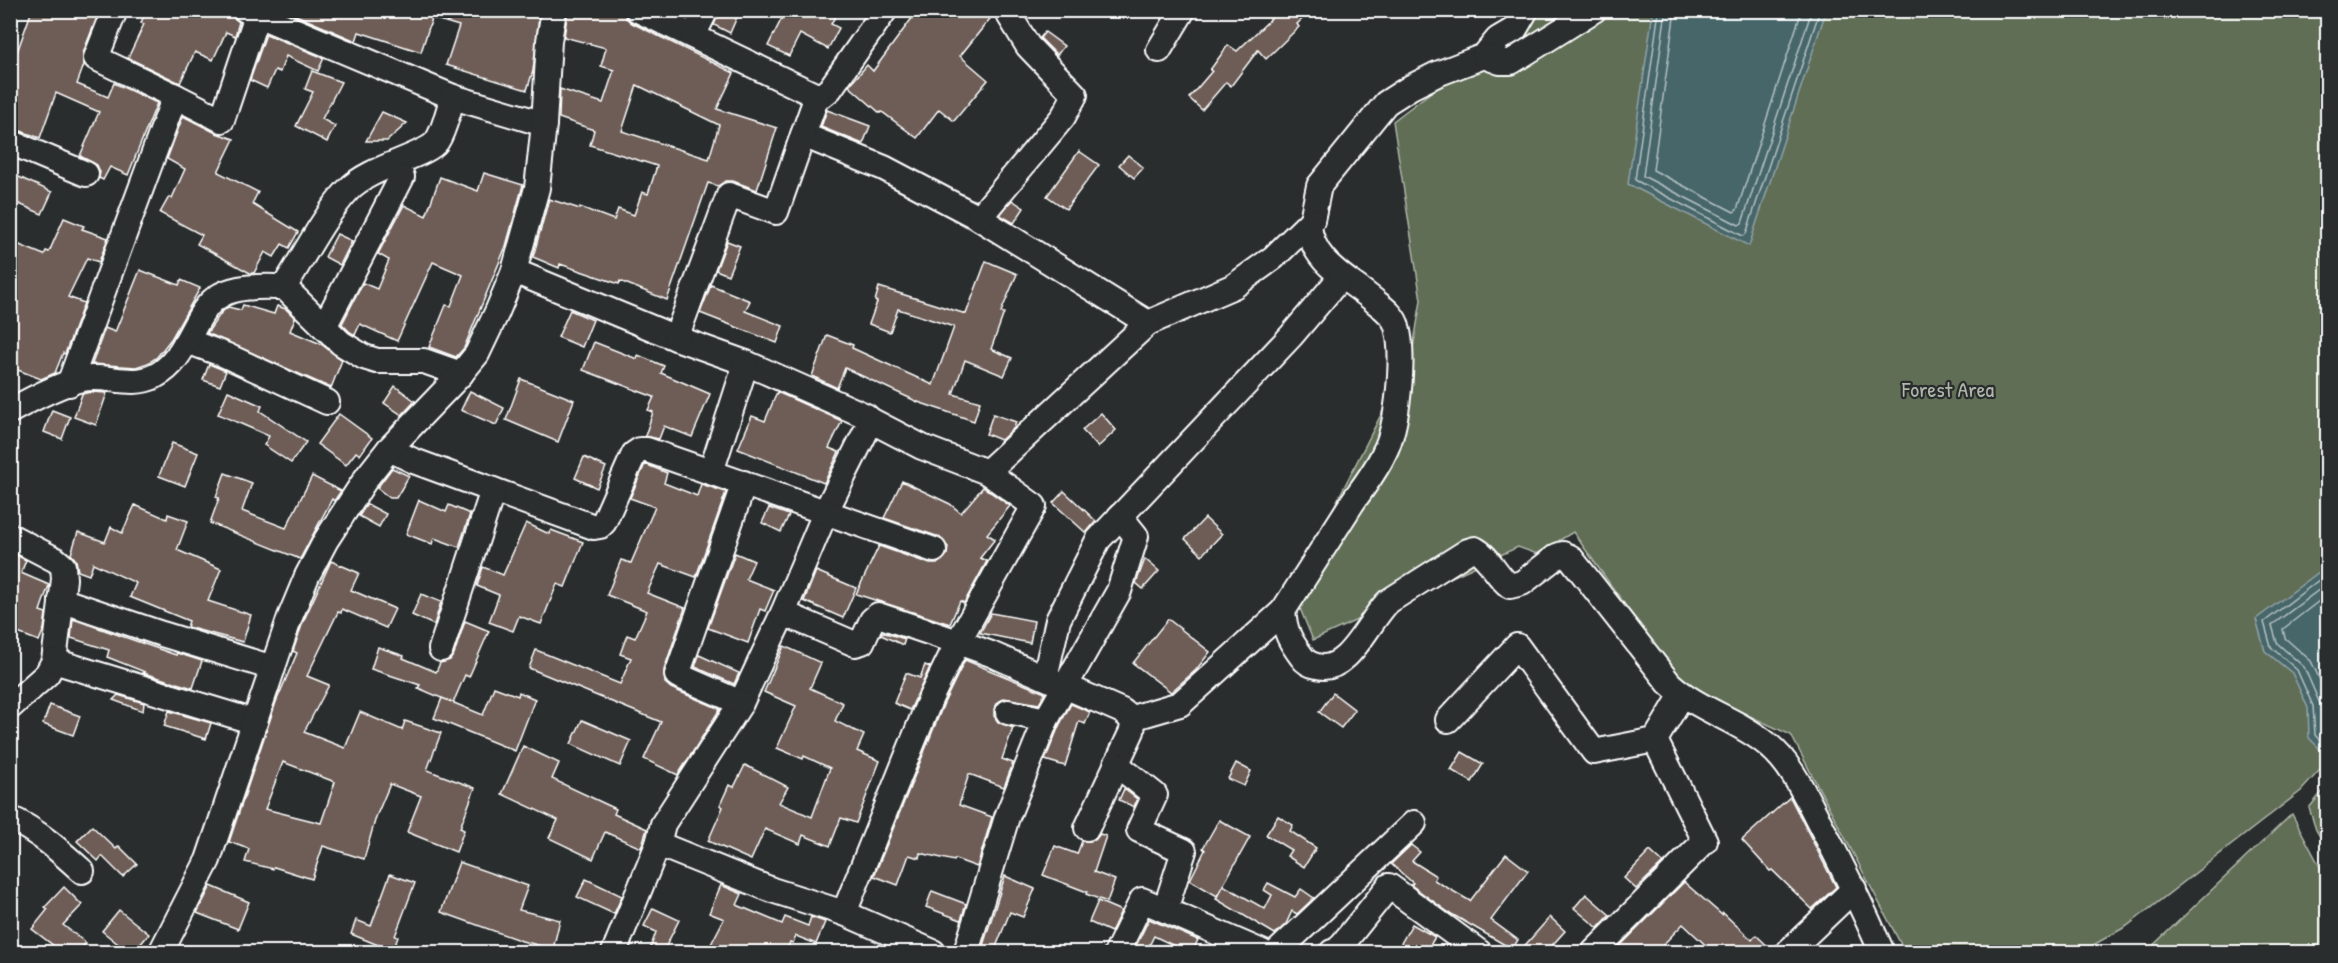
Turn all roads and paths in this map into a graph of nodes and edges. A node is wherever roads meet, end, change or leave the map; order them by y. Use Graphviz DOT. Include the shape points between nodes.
graph roads {
  1 [pos="115,10"];
  2 [pos="554,10"];
  3 [pos="638,10"];
  4 [pos="706,10"];
  5 [pos="885,10"];
  6 [pos="1006,10"];
  7 [pos="1183,10"];
  8 [pos="1526,10"];
  9 [pos="1594,10"];
  10 [pos="252,13"];
  11 [pos="693,36"];
  12 [pos="1159,51"];
  13 [pos="1484,56"];
  14 [pos="175,96"];
  15 [pos="818,96"];
  16 [pos="453,97"];
  17 [pos="544,124"];
  18 [pos="803,135"];
  19 [pos="10,142"];
  20 [pos="87,174"];
  21 [pos="402,177"];
  22 [pos="979,218"];
  23 [pos="1312,220"];
  24 [pos="513,271"];
  25 [pos="1341,277"];
  26 [pos="284,287"];
  27 [pos="1148,323"];
  28 [pos="324,327"];
  29 [pos="676,338"];
  30 [pos="187,341"];
  31 [pos="746,363"];
  32 [pos="461,374"];
  33 [pos="69,384"];
  34 [pos="327,402"];
  35 [pos="10,411"];
  36 [pos="870,420"];
  37 [pos="389,449"];
  38 [pos="711,472"];
  39 [pos="987,472"];
  40 [pos="744,483"];
  41 [pos="493,490"];
  42 [pos="826,511"];
  43 [pos="1120,516"];
  44 [pos="10,536"];
  45 [pos="934,550"];
  46 [pos="61,600"];
  47 [pos="1283,611"];
  48 [pos="783,613"];
  49 [pos="958,642"];
  50 [pos="441,649"];
  51 [pos="54,661"];
  52 [pos="273,668"];
  53 [pos="1055,681"];
  54 [pos="1682,695"];
  55 [pos="741,703"];
  56 [pos="10,707"];
  57 [pos="1008,712"];
  58 [pos="1132,718"];
  59 [pos="1046,720"];
  60 [pos="1448,720"];
  61 [pos="255,722"];
  62 [pos="1655,740"];
  63 [pos="1116,764"];
  64 [pos="10,818"];
  65 [pos="1414,823"];
  66 [pos="1087,828"];
  67 [pos="658,843"];
  68 [pos="82,871"];
  69 [pos="1854,889"];
  70 [pos="1166,910"];
  71 [pos="844,913"];
  72 [pos="1453,944"];
  73 [pos="1598,951"];
  74 [pos="160,952"];
  75 [pos="614,952"];
  76 [pos="933,952"];
  77 [pos="966,952"];
  78 [pos="1117,952"];
  79 [pos="1262,952"];
  80 [pos="1277,952"];
  81 [pos="1332,952"];
  82 [pos="1479,952"];
  83 [pos="1788,952"];
  84 [pos="1882,952"];
  1 -- 14 [label="street" via="96,58"];
  2 -- 17 [label="street"];
  3 -- 11 [label="street"];
  4 -- 11 [label="street"];
  5 -- 15 [label="street" via="830,89"];
  6 -- 22 [label="street" via="1028,46 1075,95 1063,117"];
  7 -- 12 [label="street"];
  8 -- 13 [label="street" via="1515,29 1498,39"];
  9 -- 13 [label="street" via="1510,62"];
  10 -- 14 [label="street" via="222,120"];
  10 -- 16 [label="street"];
  11 -- 15 [label="street"];
  13 -- 23 [label="street" via="1437,74 1386,103 1319,186"];
  14 -- 33 [label="street"];
  15 -- 18 [label="street"];
  16 -- 17 [label="street"];
  16 -- 26 [label="street" via="437,141 428,149 383,166 348,189"];
  17 -- 24 [label="street" via="537,188"];
  18 -- 22 [label="street" via="884,168"];
  18 -- 29 [label="street" via="776,212 729,195"];
  19 -- 20 [label="street"];
  21 -- 28 [label="street"];
  22 -- 27 [label="street"];
  23 -- 25 [label="street" via="1309,237 1317,252"];
  23 -- 27 [label="street" via="1273,258 1234,286"];
  24 -- 29 [label="street"];
  24 -- 32 [label="street" via="477,354"];
  25 -- 43 [label="street" via="1291,336"];
  25 -- 47 [label="street" via="1388,311 1397,325 1400,366 1394,420 1384,453"];
  26 -- 28 [label="street"];
  26 -- 30 [label="street" via="247,288 222,294 205,309"];
  27 -- 39 [label="street"];
  28 -- 32 [label="street" via="350,349 377,362 417,360"];
  29 -- 31 [label="street"];
  30 -- 33 [label="street" via="170,367 145,380 89,378"];
  30 -- 34 [label="street"];
  31 -- 36 [label="street"];
  31 -- 38 [label="street"];
  32 -- 37 [label="street"];
  33 -- 35 [label="street"];
  36 -- 39 [label="street" via="922,447"];
  36 -- 42 [label="street"];
  37 -- 41 [label="street"];
  37 -- 52 [label="street" via="326,540 290,617"];
  38 -- 40 [label="street"];
  38 -- 41 [label="street" via="640,450 630,460 604,522 594,527"];
  39 -- 49 [label="street" via="1034,506"];
  40 -- 42 [label="street"];
  40 -- 55 [label="street" via="677,675"];
  41 -- 50 [label="street"];
  42 -- 45 [label="street"];
  42 -- 48 [label="street"];
  43 -- 53 [label="street" via="1098,540 1058,620"];
  43 -- 53 [label="street" via="1136,536 1119,591"];
  44 -- 46 [label="street" via="63,566"];
  46 -- 51 [label="street"];
  46 -- 52 [label="street"];
  47 -- 54 [label="street" via="1288,639 1305,662 1320,668 1333,666 1347,657 1389,601 1468,551 1481,552 1510,586 1522,583 1563,554 1576,562"];
  47 -- 58 [label="street" via="1180,704"];
  48 -- 49 [label="street" via="855,644 862,642 878,615"];
  48 -- 55 [label="street"];
  49 -- 53 [label="street"];
  49 -- 71 [label="street" via="931,697"];
  51 -- 56 [label="street" via="47,674"];
  51 -- 61 [label="street"];
  52 -- 61 [label="street"];
  53 -- 58 [label="street"];
  53 -- 59 [label="street"];
  54 -- 62 [label="street"];
  54 -- 69 [label="street" via="1768,744 1785,763"];
  55 -- 67 [label="street" via="663,824"];
  57 -- 59 [label="street"];
  58 -- 63 [label="street" via="1132,731"];
  59 -- 77 [label="street" via="1007,817"];
  60 -- 62 [label="street" via="1517,646 1594,752"];
  61 -- 74 [label="street" via="208,860"];
  62 -- 73 [label="street" via="1705,841"];
  63 -- 66 [label="street"];
  63 -- 70 [label="street" via="1155,795 1139,830 1184,851"];
  64 -- 68 [label="street" via="31,829"];
  65 -- 80 [label="street"];
  67 -- 71 [label="street" via="772,890"];
  67 -- 75 [label="street"];
  69 -- 83 [label="street"];
  69 -- 84 [label="street"];
  70 -- 78 [label="street" via="1142,900"];
  70 -- 79 [label="street"];
  71 -- 76 [label="street"];
  72 -- 81 [label="street" via="1389,886 1337,951"];
  72 -- 82 [label="street"];
}
